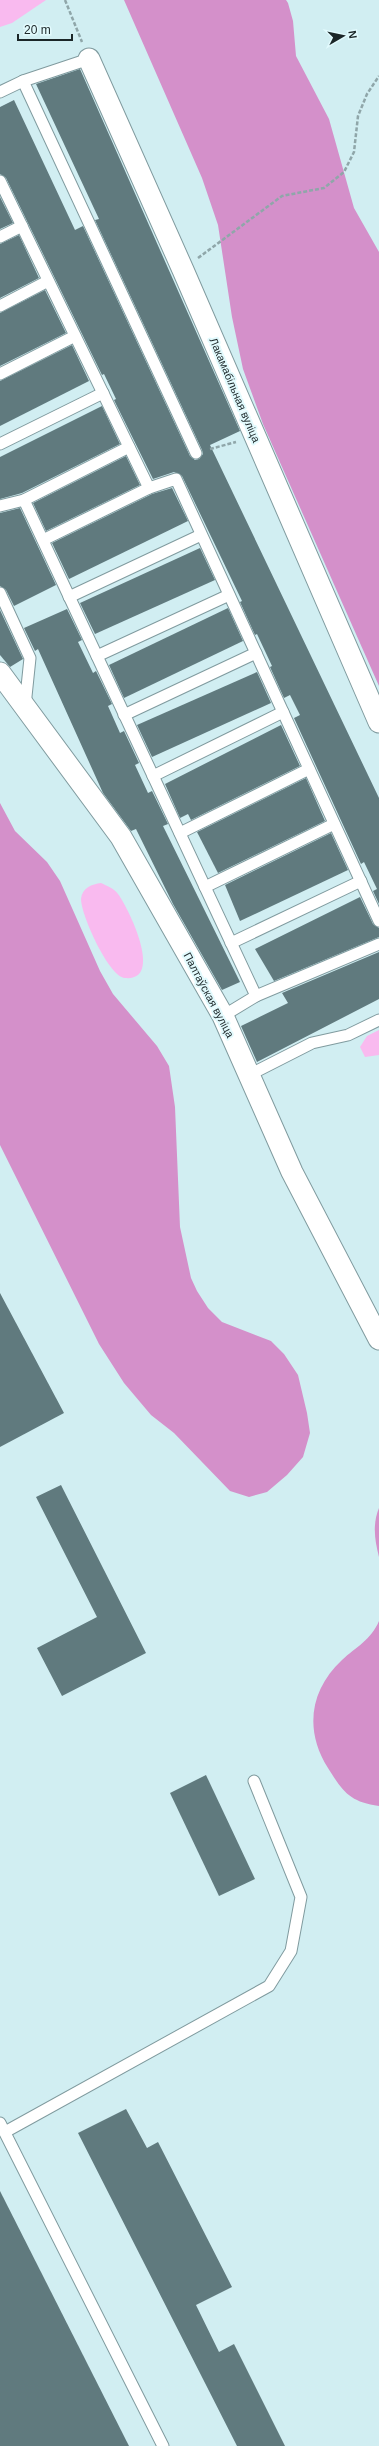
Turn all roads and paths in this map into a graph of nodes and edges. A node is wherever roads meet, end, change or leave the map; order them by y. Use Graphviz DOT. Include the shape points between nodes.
graph roads {
  1 [pos="64,0"];
  2 [pos="88,59"];
  3 [pos="379,76"];
  4 [pos="23,81"];
  5 [pos="0,92"];
  6 [pos="0,181"];
  7 [pos="22,226"];
  8 [pos="0,237"];
  9 [pos="183,270"];
  10 [pos="48,281"];
  11 [pos="0,306"];
  12 [pos="75,336"];
  13 [pos="0,374"];
  14 [pos="103,393"];
  15 [pos="0,444"];
  16 [pos="129,447"];
  17 [pos="196,453"];
  18 [pos="149,488"];
  19 [pos="24,500"];
  20 [pos="0,506"];
  21 [pos="201,535"];
  22 [pos="42,540"];
  23 [pos="0,593"];
  24 [pos="229,595"];
  25 [pos="69,597"];
  26 [pos="256,653"];
  27 [pos="97,656"];
  28 [pos="0,674"];
  29 [pos="25,707"];
  30 [pos="283,712"];
  31 [pos="124,715"];
  32 [pos="379,722"];
  33 [pos="309,769"];
  34 [pos="153,776"];
  35 [pos="334,824"];
  36 [pos="180,833"];
  37 [pos="361,881"];
  38 [pos="205,887"];
  39 [pos="379,921"];
  40 [pos="231,943"];
  41 [pos="379,944"];
  42 [pos="256,996"];
  43 [pos="223,1016"];
  44 [pos="379,1020"];
  45 [pos="249,1076"];
  46 [pos="379,1339"];
  47 [pos="254,1781"];
  48 [pos="2,2128"];
  49 [pos="163,2446"];
  1 -- 2 [label="path"];
  2 -- 4 [label="lane"];
  2 -- 9 [label="street, Лакамабільная вуліца"];
  3 -- 9 [label="path" via="367,94 358,116 354,152 344,172 324,188 282,196"];
  4 -- 5 [label="lane"];
  4 -- 17 [label="lane"];
  6 -- 7 [label="lane"];
  7 -- 8 [label="lane"];
  7 -- 10 [label="lane"];
  9 -- 32 [label="street, Лакамабільная вуліца"];
  10 -- 11 [label="lane"];
  10 -- 12 [label="lane"];
  12 -- 13 [label="lane"];
  12 -- 14 [label="lane"];
  14 -- 15 [label="lane"];
  14 -- 16 [label="lane"];
  16 -- 18 [label="lane"];
  16 -- 19 [label="lane"];
  18 -- 21 [label="lane" via="176,479"];
  18 -- 22 [label="lane"];
  19 -- 20 [label="lane"];
  19 -- 22 [label="lane"];
  21 -- 24 [label="lane"];
  21 -- 25 [label="lane"];
  22 -- 25 [label="lane"];
  23 -- 29 [label="lane" via="30,658"];
  24 -- 26 [label="lane"];
  24 -- 27 [label="lane"];
  25 -- 27 [label="lane"];
  26 -- 30 [label="lane"];
  26 -- 31 [label="lane"];
  27 -- 31 [label="lane"];
  28 -- 29 [label="street, Палтаўская вуліца"];
  29 -- 43 [label="street, Палтаўская вуліца" via="121,837"];
  30 -- 33 [label="lane"];
  30 -- 34 [label="lane"];
  31 -- 34 [label="lane"];
  33 -- 35 [label="lane"];
  33 -- 36 [label="lane"];
  34 -- 36 [label="lane"];
  35 -- 37 [label="lane"];
  35 -- 38 [label="lane"];
  36 -- 38 [label="lane"];
  37 -- 39 [label="lane"];
  37 -- 40 [label="lane"];
  38 -- 40 [label="lane"];
  40 -- 42 [label="lane"];
  41 -- 42 [label="lane"];
  42 -- 43 [label="lane"];
  43 -- 45 [label="street, Палтаўская вуліца"];
  44 -- 45 [label="lane" via="348,1035 312,1043"];
  45 -- 46 [label="street, Палтаўская вуліца" via="292,1172"];
  47 -- 48 [label="lane" via="301,1897 291,1950 269,1986"];
  48 -- 49 [label="lane"];
}
